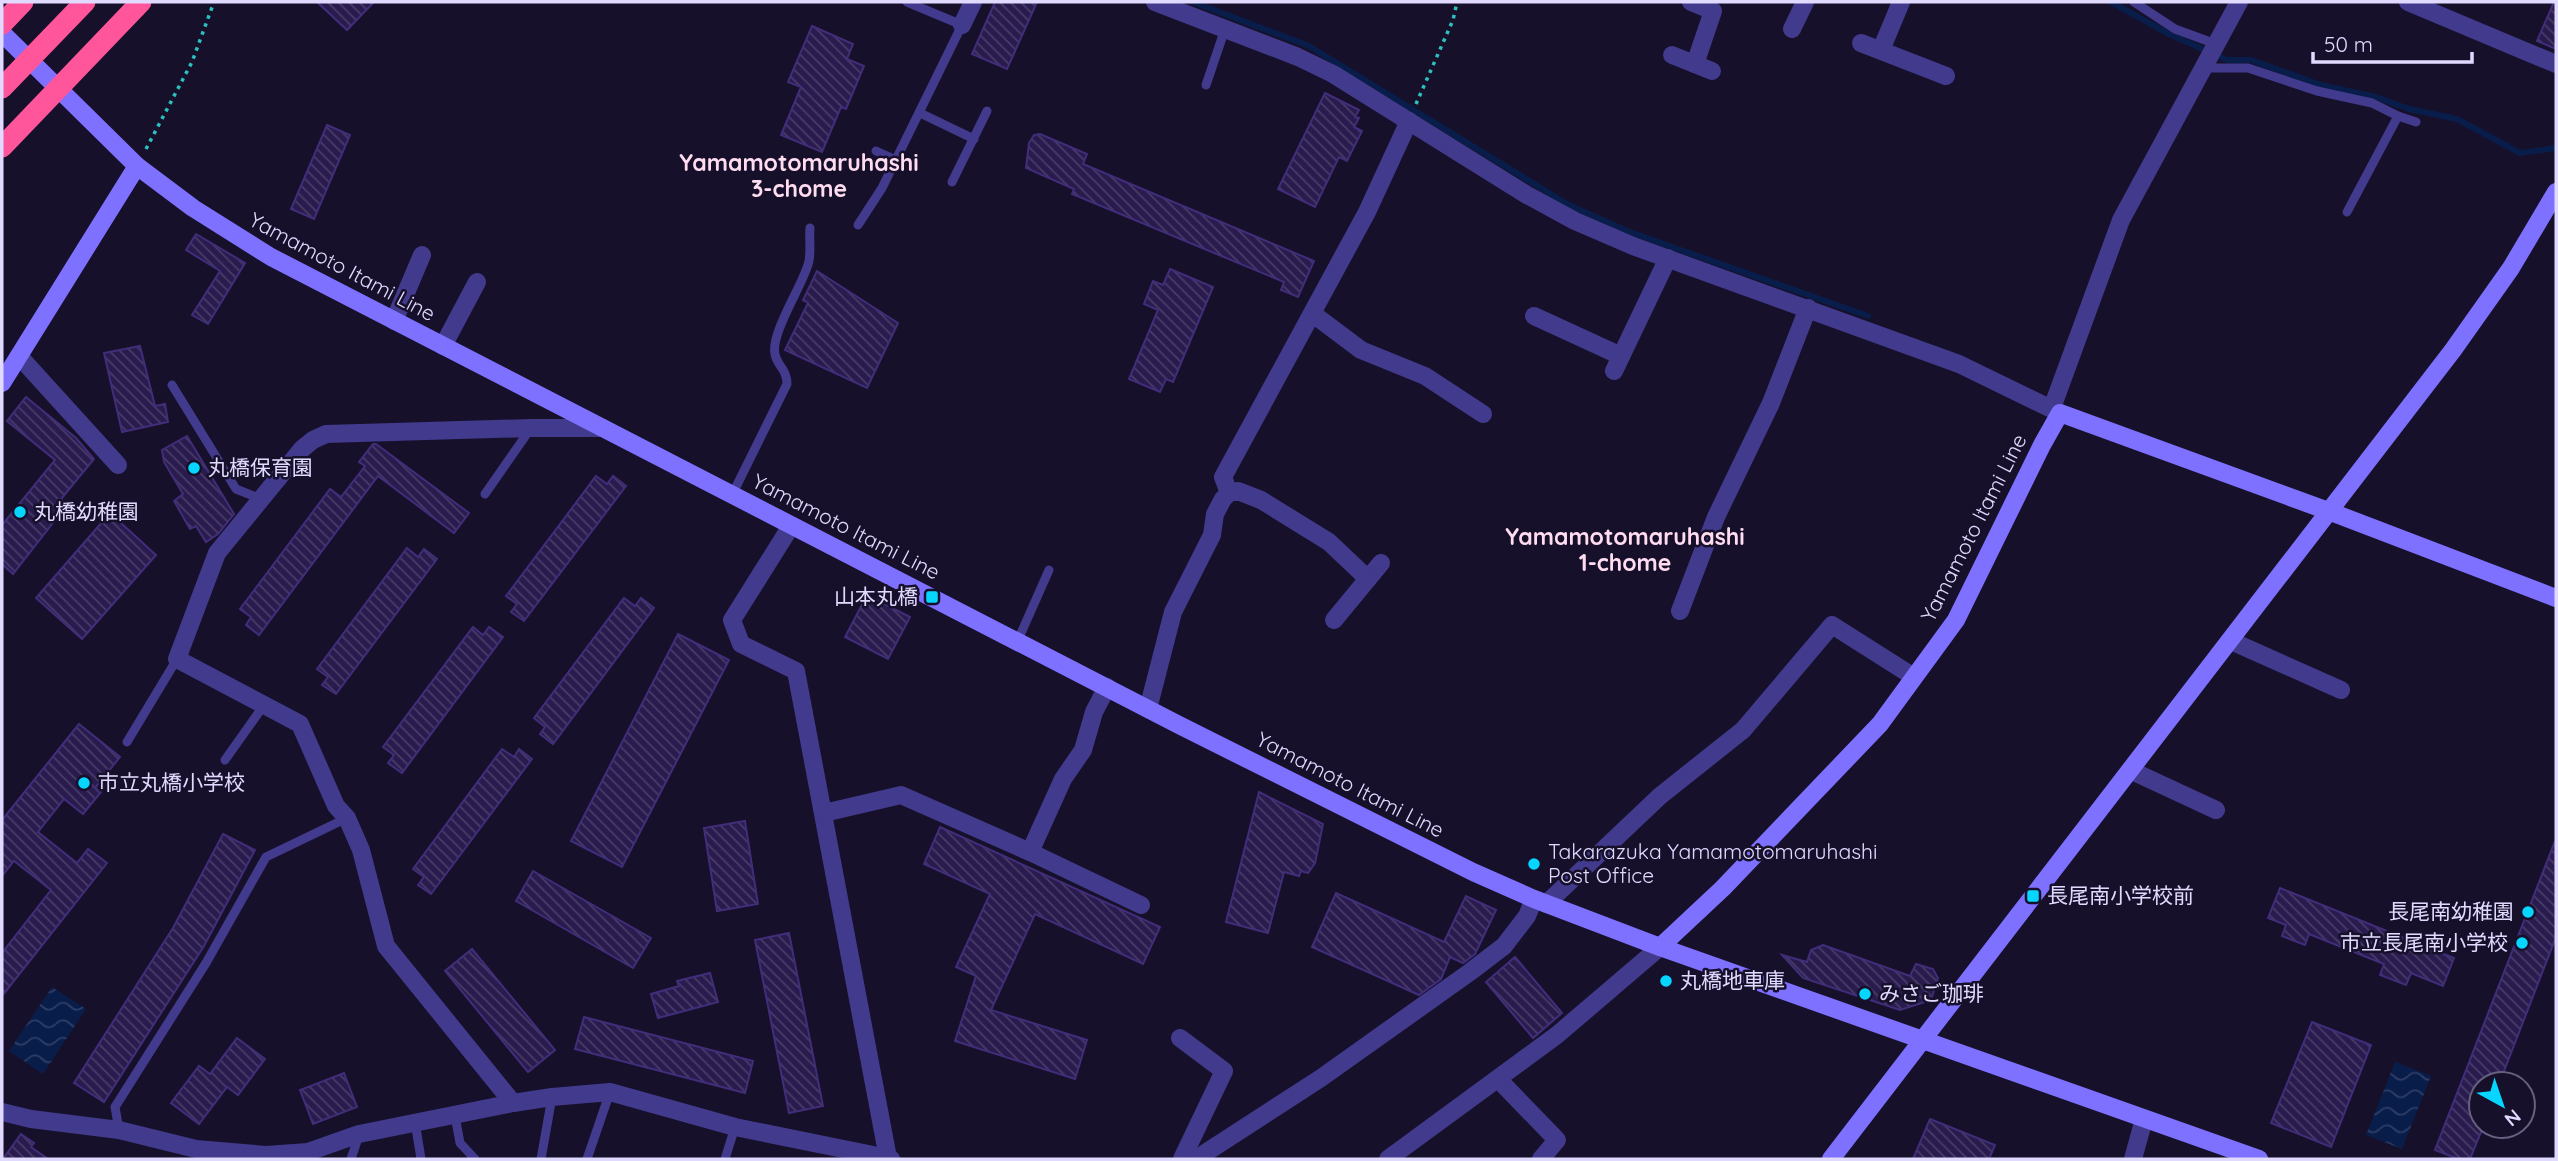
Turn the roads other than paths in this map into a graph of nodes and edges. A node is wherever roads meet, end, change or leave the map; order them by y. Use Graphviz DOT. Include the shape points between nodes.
graph roads {
  1 [pos="23,2"];
  2 [pos="85,2"];
  3 [pos="141,2"];
  4 [pos="907,2"];
  5 [pos="974,2"];
  6 [pos="1155,2"];
  7 [pos="1691,2"];
  8 [pos="1805,2"];
  9 [pos="1901,2"];
  10 [pos="2134,2"];
  11 [pos="2239,2"];
  12 [pos="2408,2"];
  13 [pos="2,24"];
  14 [pos="962,25"];
  15 [pos="1225,29"];
  16 [pos="1792,29"];
  17 [pos="2,33"];
  18 [pos="1861,43"];
  19 [pos="2216,44"];
  20 [pos="1881,50"];
  21 [pos="1672,55"];
  22 [pos="1695,64"];
  23 [pos="2556,64"];
  24 [pos="2203,68"];
  25 [pos="1712,71"];
  26 [pos="1947,76"];
  27 [pos="1206,85"];
  28 [pos="2,88"];
  29 [pos="59,89"];
  30 [pos="987,111"];
  31 [pos="920,113"];
  32 [pos="2398,116"];
  33 [pos="1409,121"];
  34 [pos="2416,122"];
  35 [pos="974,139"];
  36 [pos="2,147"];
  37 [pos="876,151"];
  38 [pos="896,160"];
  39 [pos="137,166"];
  40 [pos="952,182"];
  41 [pos="2556,191"];
  42 [pos="2347,212"];
  43 [pos="858,225"];
  44 [pos="810,228"];
  45 [pos="422,255"];
  46 [pos="1668,258"];
  47 [pos="477,282"];
  48 [pos="1808,308"];
  49 [pos="1313,314"];
  50 [pos="1546,316"];
  51 [pos="394,321"];
  52 [pos="443,346"];
  53 [pos="19,356"];
  54 [pos="2,383"];
  55 [pos="172,385"];
  56 [pos="2056,411"];
  57 [pos="1483,414"];
  58 [pos="206,417"];
  59 [pos="195,423"];
  60 [pos="531,428"];
  61 [pos="603,428"];
  62 [pos="114,453"];
  63 [pos="485,494"];
  64 [pos="1229,494"];
  65 [pos="732,495"];
  66 [pos="261,499"];
  67 [pos="2331,512"];
  68 [pos="791,526"];
  69 [pos="1381,563"];
  70 [pos="1049,570"];
  71 [pos="1368,579"];
  72 [pos="2556,598"];
  73 [pos="1680,611"];
  74 [pos="1335,620"];
  75 [pos="1018,640"];
  76 [pos="2231,641"];
  77 [pos="177,659"];
  78 [pos="1914,677"];
  79 [pos="1107,687"];
  80 [pos="2341,690"];
  81 [pos="264,705"];
  82 [pos="1148,709"];
  83 [pos="127,742"];
  84 [pos="225,760"];
  85 [pos="2130,770"];
  86 [pos="2216,810"];
  87 [pos="824,813"];
  88 [pos="347,818"];
  89 [pos="1030,852"];
  90 [pos="1540,902"];
  91 [pos="1141,905"];
  92 [pos="1660,947"];
  93 [pos="1180,1038"];
  94 [pos="1923,1040"];
  95 [pos="1498,1079"];
  96 [pos="610,1092"];
  97 [pos="552,1097"];
  98 [pos="513,1103"];
  99 [pos="2,1112"];
  100 [pos="455,1116"];
  101 [pos="2144,1119"];
  102 [pos="415,1122"];
  103 [pos="735,1127"];
  104 [pos="119,1130"];
  105 [pos="359,1133"];
  106 [pos="351,1159"];
  107 [pos="421,1159"];
  108 [pos="475,1159"];
  109 [pos="541,1159"];
  110 [pos="587,1159"];
  111 [pos="725,1159"];
  112 [pos="890,1159"];
  113 [pos="1182,1159"];
  114 [pos="1196,1159"];
  115 [pos="1388,1159"];
  116 [pos="1541,1159"];
  117 [pos="1831,1159"];
  118 [pos="2133,1159"];
  119 [pos="2259,1159"];
  1 -- 13 [label="highway"];
  2 -- 28 [label="highway, bridge"];
  3 -- 29 [label="highway"];
  4 -- 14 [label="lane"];
  5 -- 14 [label="street"];
  6 -- 15 [label="street"];
  7 -- 22 [label="street" via="1713,11"];
  8 -- 16 [label="street"];
  9 -- 20 [label="street"];
  10 -- 19 [label="lane" via="2175,29"];
  11 -- 19 [label="street"];
  12 -- 23 [label="street"];
  14 -- 31 [label="lane"];
  15 -- 27 [label="lane"];
  15 -- 33 [label="street" via="1315,65"];
  17 -- 29 [label="main road, Yamamoto Itami Line"];
  18 -- 20 [label="street"];
  19 -- 24 [label="street"];
  20 -- 26 [label="street"];
  21 -- 22 [label="street"];
  22 -- 25 [label="street"];
  24 -- 32 [label="lane" via="2248,68 2372,103"];
  24 -- 56 [label="street" via="2121,220"];
  29 -- 36 [label="highway"];
  29 -- 39 [label="main road, Yamamoto Itami Line"];
  30 -- 35 [label="lane"];
  31 -- 35 [label="lane"];
  31 -- 38 [label="lane"];
  32 -- 34 [label="lane"];
  32 -- 42 [label="lane"];
  33 -- 46 [label="street" via="1550,208"];
  33 -- 49 [label="street"];
  35 -- 40 [label="lane"];
  37 -- 38 [label="lane"];
  38 -- 43 [label="lane"];
  39 -- 51 [label="main road, Yamamoto Itami Line" via="236,236"];
  39 -- 53 [label="main road"];
  41 -- 67 [label="main road" via="2511,268"];
  44 -- 65 [label="lane" via="809,262 776,345 787,384"];
  45 -- 51 [label="street"];
  46 -- 48 [label="street"];
  46 -- 50 [label="street" via="1617,364"];
  47 -- 52 [label="street"];
  48 -- 56 [label="street" via="1959,364"];
  48 -- 73 [label="street"];
  49 -- 57 [label="street" via="1361,350 1425,376"];
  49 -- 64 [label="street" via="1223,477"];
  51 -- 52 [label="main road, Yamamoto Itami Line"];
  52 -- 61 [label="main road, Yamamoto Itami Line"];
  53 -- 54 [label="main road"];
  53 -- 62 [label="street"];
  55 -- 59 [label="lane"];
  56 -- 67 [label="main road"];
  56 -- 78 [label="main road, Yamamoto Itami Line" via="1956,620"];
  58 -- 59 [label="lane"];
  59 -- 66 [label="lane" via="236,489"];
  60 -- 61 [label="street"];
  60 -- 63 [label="lane"];
  60 -- 66 [label="street" via="326,434 302,449"];
  61 -- 65 [label="main road, Yamamoto Itami Line"];
  64 -- 71 [label="street" via="1238,491 1261,500 1329,542"];
  64 -- 82 [label="street" via="1215,514 1212,535 1173,612"];
  65 -- 68 [label="main road, Yamamoto Itami Line"];
  66 -- 77 [label="street" via="218,553"];
  67 -- 72 [label="main road"];
  67 -- 76 [label="main road"];
  68 -- 75 [label="main road, Yamamoto Itami Line"];
  68 -- 87 [label="street" via="732,620 741,644 796,671"];
  69 -- 71 [label="street"];
  70 -- 75 [label="lane"];
  71 -- 74 [label="street"];
  75 -- 79 [label="main road, Yamamoto Itami Line"];
  76 -- 80 [label="street"];
  76 -- 85 [label="main road"];
  77 -- 81 [label="street"];
  77 -- 83 [label="lane"];
  78 -- 90 [label="street" via="1832,625 1743,730"];
  78 -- 92 [label="main road, Yamamoto Itami Line" via="1880,724"];
  79 -- 82 [label="main road, Yamamoto Itami Line"];
  79 -- 89 [label="street" via="1083,750 1063,779"];
  81 -- 84 [label="lane"];
  81 -- 88 [label="street" via="300,724 336,806"];
  82 -- 90 [label="main road, Yamamoto Itami Line"];
  85 -- 86 [label="street"];
  85 -- 94 [label="main road"];
  87 -- 89 [label="street" via="901,794"];
  87 -- 112 [label="street"];
  88 -- 98 [label="street" via="361,850 386,946"];
  88 -- 104 [label="lane" via="266,857 206,964 115,1107"];
  89 -- 91 [label="street"];
  90 -- 92 [label="main road, Yamamoto Itami Line"];
  90 -- 114 [label="street" via="1504,946 1470,972 1321,1078"];
  92 -- 94 [label="main road"];
  92 -- 95 [label="street"];
  93 -- 113 [label="street" via="1224,1071"];
  94 -- 101 [label="main road"];
  94 -- 117 [label="main road"];
  95 -- 115 [label="street"];
  95 -- 116 [label="street" via="1557,1140"];
  96 -- 97 [label="street"];
  96 -- 103 [label="street"];
  96 -- 110 [label="lane"];
  97 -- 98 [label="street"];
  97 -- 109 [label="lane"];
  98 -- 100 [label="street"];
  99 -- 104 [label="street"];
  100 -- 102 [label="street"];
  100 -- 108 [label="lane" via="460,1143"];
  101 -- 118 [label="street"];
  101 -- 119 [label="main road"];
  102 -- 105 [label="street"];
  102 -- 107 [label="lane"];
  103 -- 111 [label="lane"];
  103 -- 112 [label="street"];
  104 -- 105 [label="street" via="196,1149 266,1155 308,1152"];
  105 -- 106 [label="lane"];
}
